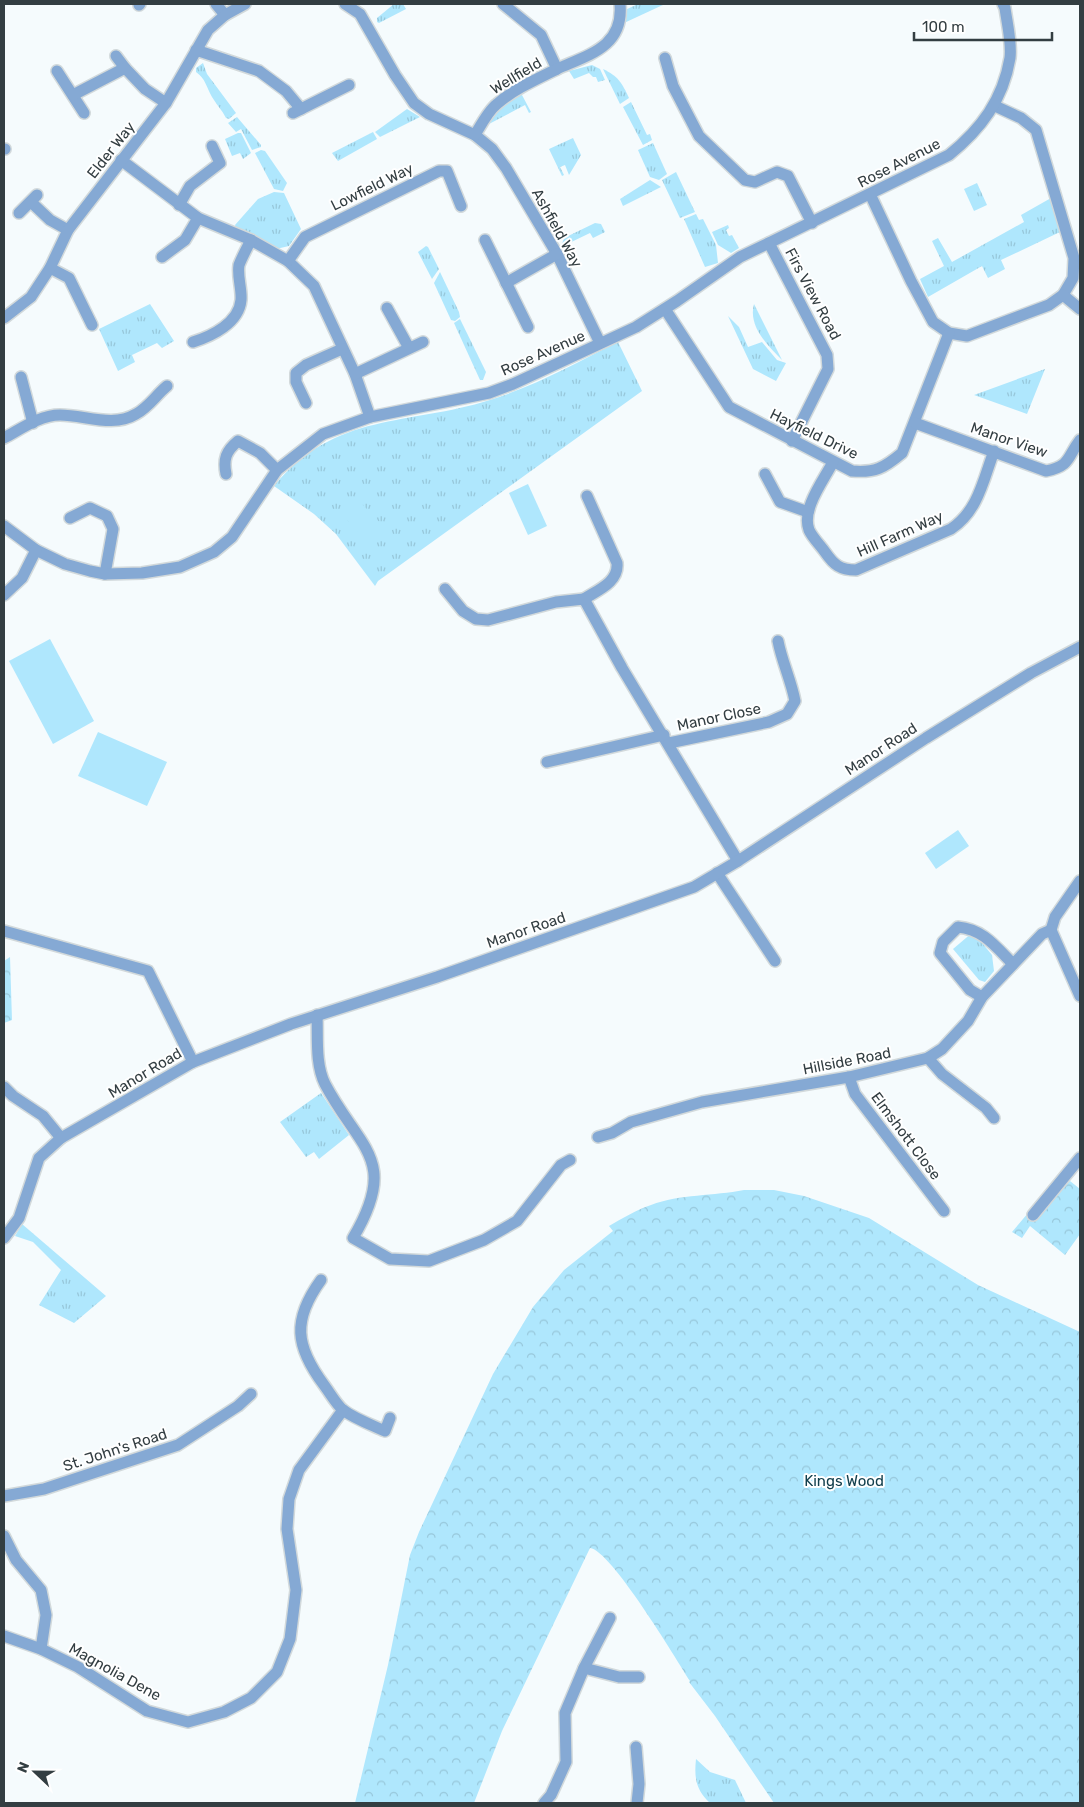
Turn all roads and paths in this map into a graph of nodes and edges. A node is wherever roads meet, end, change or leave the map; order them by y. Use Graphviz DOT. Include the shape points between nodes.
graph roads {
  1 [pos="216,4"];
  2 [pos="245,4"];
  3 [pos="345,4"];
  4 [pos="503,4"];
  5 [pos="620,4"];
  6 [pos="1003,4"];
  7 [pos="225,15"];
  8 [pos="196,50"];
  9 [pos="116,56"];
  10 [pos="665,58"];
  11 [pos="125,68"];
  12 [pos="557,69"];
  13 [pos="58,71"];
  14 [pos="349,85"];
  15 [pos="73,95"];
  16 [pos="166,104"];
  17 [pos="994,106"];
  18 [pos="84,113"];
  19 [pos="475,135"];
  20 [pos="212,146"];
  21 [pos="121,160"];
  22 [pos="870,194"];
  23 [pos="179,205"];
  24 [pos="461,206"];
  25 [pos="19,213"];
  26 [pos="198,218"];
  27 [pos="812,223"];
  28 [pos="68,230"];
  29 [pos="251,240"];
  30 [pos="485,240"];
  31 [pos="769,243"];
  32 [pos="557,254"];
  33 [pos="162,257"];
  34 [pos="288,261"];
  35 [pos="50,268"];
  36 [pos="506,283"];
  37 [pos="1063,295"];
  38 [pos="387,308"];
  39 [pos="665,309"];
  40 [pos="1080,309"];
  41 [pos="4,318"];
  42 [pos="92,325"];
  43 [pos="528,327"];
  44 [pos="949,333"];
  45 [pos="193,342"];
  46 [pos="423,342"];
  47 [pos="600,343"];
  48 [pos="409,348"];
  49 [pos="342,349"];
  50 [pos="355,374"];
  51 [pos="21,377"];
  52 [pos="167,386"];
  53 [pos="306,403"];
  54 [pos="370,417"];
  55 [pos="33,423"];
  56 [pos="915,423"];
  57 [pos="4,438"];
  58 [pos="1080,440"];
  59 [pos="792,441"];
  60 [pos="994,452"];
  61 [pos="833,462"];
  62 [pos="278,470"];
  63 [pos="226,474"];
  64 [pos="765,474"];
  65 [pos="587,496"];
  66 [pos="808,512"];
  67 [pos="70,518"];
  68 [pos="4,526"];
  69 [pos="36,550"];
  70 [pos="105,574"];
  71 [pos="445,589"];
  72 [pos="4,595"];
  73 [pos="584,599"];
  74 [pos="778,641"];
  75 [pos="1080,647"];
  76 [pos="667,739"];
  77 [pos="547,762"];
  78 [pos="738,861"];
  79 [pos="717,873"];
  80 [pos="1080,881"];
  81 [pos="1051,930"];
  82 [pos="4,931"];
  83 [pos="775,962"];
  84 [pos="1013,964"];
  85 [pos="1080,996"];
  86 [pos="982,997"];
  87 [pos="317,1015"];
  88 [pos="928,1058"];
  89 [pos="194,1062"];
  90 [pos="849,1077"];
  91 [pos="4,1087"];
  92 [pos="994,1118"];
  93 [pos="598,1137"];
  94 [pos="62,1138"];
  95 [pos="1080,1158"];
  96 [pos="570,1160"];
  97 [pos="944,1211"];
  98 [pos="1033,1215"];
  99 [pos="4,1238"];
  100 [pos="321,1280"];
  101 [pos="251,1394"];
  102 [pos="343,1410"];
  103 [pos="390,1418"];
  104 [pos="4,1496"];
  105 [pos="4,1536"];
  106 [pos="610,1618"];
  107 [pos="4,1636"];
  108 [pos="42,1648"];
  109 [pos="584,1668"];
  110 [pos="639,1677"];
  111 [pos="636,1747"];
  112 [pos="544,1803"];
  113 [pos="636,1803"];
  1 -- 7 [label="street"];
  2 -- 7 [label="street, Elder Way"];
  3 -- 19 [label="street" via="360,14 414,104"];
  4 -- 12 [label="street, Wellfield" via="541,35"];
  5 -- 12 [label="street, Wellfield" via="618,27 612,38 594,54"];
  6 -- 17 [label="street, Rose Avenue" via="1010,57"];
  7 -- 8 [label="street, Elder Way" via="208,30"];
  8 -- 14 [label="street" via="259,71 286,91 297,111"];
  8 -- 16 [label="street, Elder Way"];
  9 -- 11 [label="street"];
  10 -- 27 [label="street" via="674,86 699,136 745,180 755,182 777,172 788,176"];
  11 -- 15 [label="street"];
  11 -- 16 [label="street" via="145,89"];
  12 -- 19 [label="street, Wellfield" via="495,105"];
  13 -- 15 [label="street"];
  15 -- 18 [label="street"];
  16 -- 21 [label="street, Elder Way"];
  17 -- 22 [label="street, Rose Avenue" via="965,142 949,155"];
  17 -- 37 [label="street" via="1022,118 1036,130 1074,258 1073,278"];
  19 -- 32 [label="street, Ashfield Way" via="492,149 506,168"];
  20 -- 23 [label="street" via="220,163 190,186"];
  21 -- 23 [label="street"];
  21 -- 28 [label="street, Elder Way"];
  22 -- 27 [label="street, Rose Avenue"];
  22 -- 44 [label="street" via="933,322"];
  23 -- 26 [label="street"];
  24 -- 34 [label="street, Lowfield Way" via="446,171 439,171 305,237"];
  25 -- 28 [label="street" via="34,199 50,220"];
  26 -- 29 [label="street"];
  26 -- 33 [label="street" via="185,240"];
  27 -- 31 [label="street, Rose Avenue"];
  28 -- 35 [label="street, Elder Way"];
  29 -- 34 [label="street"];
  29 -- 45 [label="street" via="239,266 241,302 236,314 225,326"];
  30 -- 36 [label="street"];
  31 -- 39 [label="street, Rose Avenue" via="740,257"];
  31 -- 59 [label="street, Firs View Road" via="828,355 828,369"];
  32 -- 36 [label="street"];
  32 -- 47 [label="street, Ashfield Way"];
  34 -- 49 [label="street" via="314,286"];
  35 -- 41 [label="street, Elder Way" via="31,297"];
  35 -- 42 [label="street" via="69,278"];
  36 -- 43 [label="street"];
  37 -- 40 [label="street"];
  37 -- 44 [label="street" via="1049,305 967,336"];
  38 -- 48 [label="street"];
  39 -- 47 [label="street, Rose Avenue" via="636,327"];
  39 -- 59 [label="street, Hayfield Drive" via="729,407"];
  44 -- 56 [label="street, Hayfield Drive"];
  46 -- 48 [label="street"];
  47 -- 54 [label="street, Rose Avenue" via="489,392"];
  48 -- 50 [label="street"];
  49 -- 50 [label="street"];
  49 -- 53 [label="street" via="296,373 296,382"];
  50 -- 54 [label="street"];
  51 -- 55 [label="street"];
  52 -- 55 [label="street" via="134,415 109,421 60,415"];
  54 -- 62 [label="street, Rose Avenue" via="324,434"];
  55 -- 57 [label="street"];
  56 -- 60 [label="street, Manor View"];
  56 -- 61 [label="street, Hayfield Drive" via="902,453 886,467 867,472 852,471"];
  58 -- 60 [label="street, Manor View" via="1069,461 1058,469 1046,471"];
  59 -- 61 [label="street, Hayfield Drive"];
  60 -- 66 [label="street, Hill Farm Way" via="976,502 964,520 951,529 856,570 844,570 834,564 810,531"];
  61 -- 66 [label="street"];
  62 -- 63 [label="street" via="260,453 234,437 224,461"];
  62 -- 70 [label="street, Rose Avenue" via="232,537 214,552 180,567"];
  64 -- 66 [label="street" via="780,502"];
  65 -- 73 [label="street" via="618,571 614,579"];
  67 -- 70 [label="street" via="90,508 107,516 114,529"];
  68 -- 69 [label="street, Rose Avenue"];
  69 -- 70 [label="street, Rose Avenue" via="65,564"];
  69 -- 72 [label="street" via="22,578"];
  71 -- 73 [label="street" via="463,611 476,619 488,620 556,602"];
  73 -- 76 [label="street, Manor Close" via="622,668"];
  74 -- 76 [label="street, Manor Close" via="795,701 787,714 769,722"];
  75 -- 78 [label="street, Manor Road" via="1052,660 926,738"];
  76 -- 77 [label="street, Manor Close"];
  76 -- 78 [label="street, Manor Close"];
  78 -- 79 [label="street, Manor Road"];
  79 -- 83 [label="street"];
  79 -- 87 [label="street, Manor Road" via="694,887 350,1007"];
  80 -- 81 [label="street" via="1055,917"];
  81 -- 84 [label="street, Hillside Road" via="1042,934"];
  81 -- 85 [label="street"];
  82 -- 89 [label="street" via="148,970"];
  84 -- 86 [label="street, Hillside Road"];
  84 -- 86 [label="street" via="985,935 971,928 958,927 943,942 940,953 970,990"];
  86 -- 88 [label="street, Hillside Road" via="968,1021 942,1049"];
  87 -- 89 [label="street, Manor Road" via="249,1038"];
  87 -- 96 [label="street" via="319,1064 324,1082 370,1153 375,1178 368,1213 353,1238 390,1259 429,1261 484,1240 517,1221 561,1165"];
  88 -- 90 [label="street, Hillside Road"];
  88 -- 92 [label="street"];
  89 -- 94 [label="street, Manor Road"];
  90 -- 93 [label="street, Hillside Road" via="702,1102 631,1122"];
  90 -- 97 [label="street, Elmshott Close" via="855,1094"];
  91 -- 94 [label="street" via="43,1116"];
  94 -- 99 [label="street, Manor Road" via="39,1158 20,1218"];
  95 -- 98 [label="street"];
  100 -- 102 [label="street" via="307,1299 301,1318 302,1347 319,1378"];
  101 -- 104 [label="street, St. John's Road" via="178,1445 44,1489"];
  102 -- 103 [label="street" via="385,1431"];
  102 -- 108 [label="street, Magnolia Dene" via="299,1470 289,1499 287,1529 296,1590 290,1639 277,1672 251,1698 224,1712 188,1722 147,1710"];
  105 -- 108 [label="street" via="16,1560 41,1590 46,1615"];
  106 -- 109 [label="street"];
  107 -- 108 [label="street, Magnolia Dene"];
  109 -- 110 [label="street" via="619,1677"];
  109 -- 112 [label="street" via="565,1713 566,1762"];
  111 -- 113 [label="street" via="639,1784"];
}
